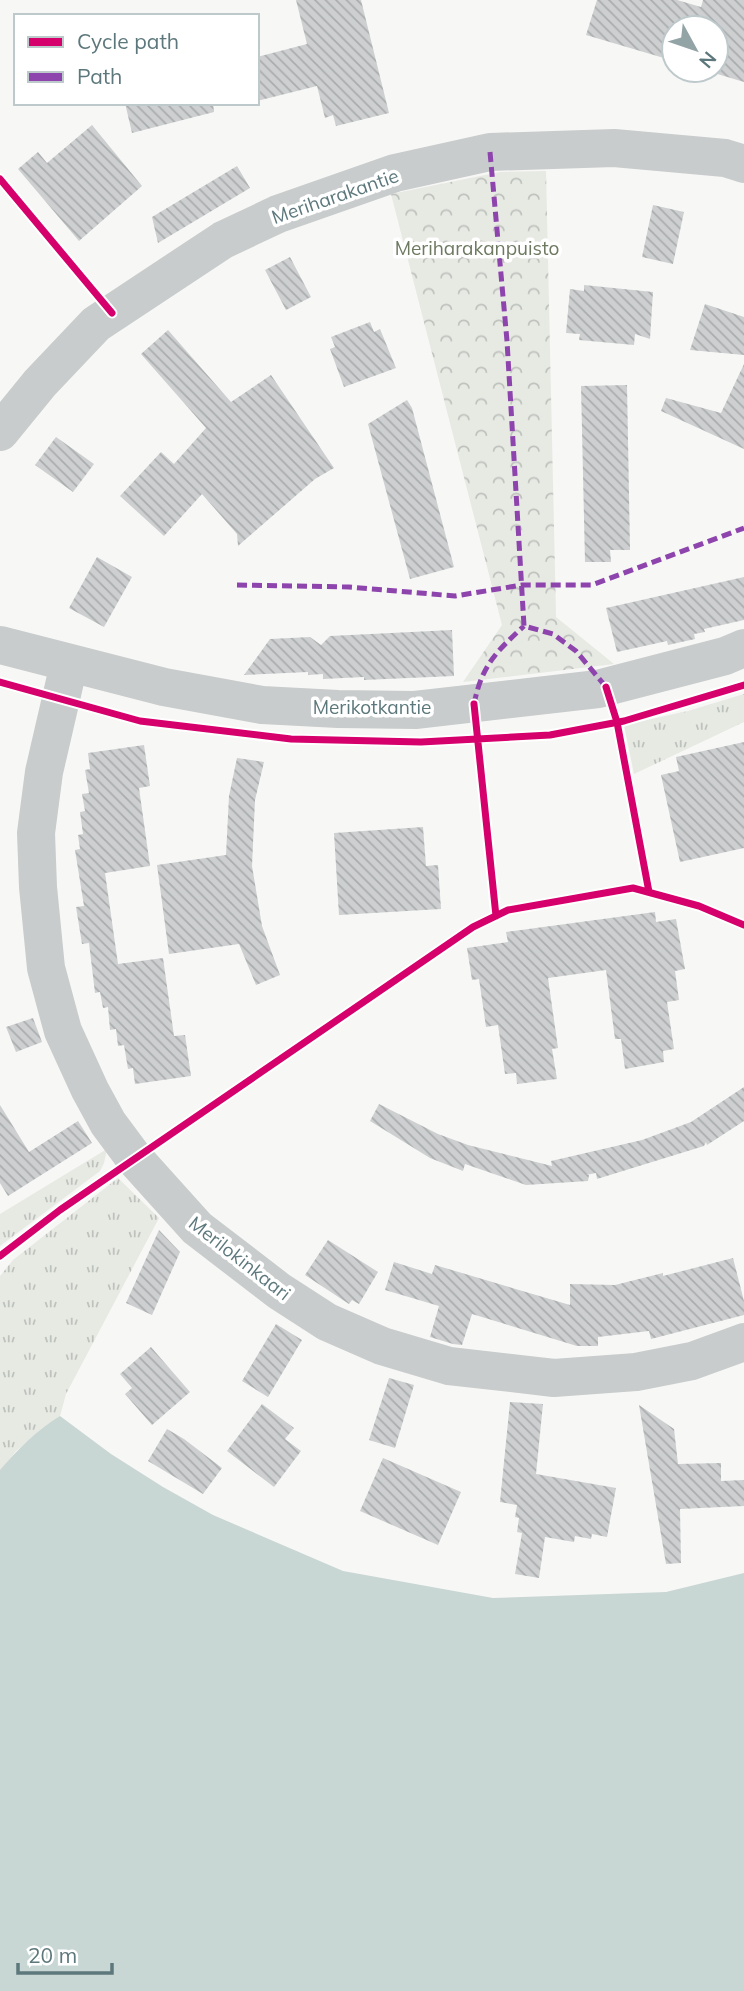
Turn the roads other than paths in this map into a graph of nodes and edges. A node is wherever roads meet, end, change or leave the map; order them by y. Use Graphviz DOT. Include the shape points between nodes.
graph roads {
  1 [pos="744,164"];
  2 [pos="0,432"];
  3 [pos="0,645"];
  4 [pos="744,649"];
  5 [pos="69,664"];
  6 [pos="744,1342"];
  1 -- 2 [label="street, Meriharakantie" via="725,158 614,148 490,152 394,173 278,214 223,240 96,324"];
  3 -- 5 [label="street, Merikotkantie"];
  4 -- 5 [label="street, Merikotkantie" via="598,689 415,710 262,705"];
  5 -- 6 [label="street, Merilokinkaari" via="44,772 36,833 46,968 63,1031 108,1123 197,1228 327,1322 382,1346 449,1366 554,1378 623,1373 692,1361"];
}
